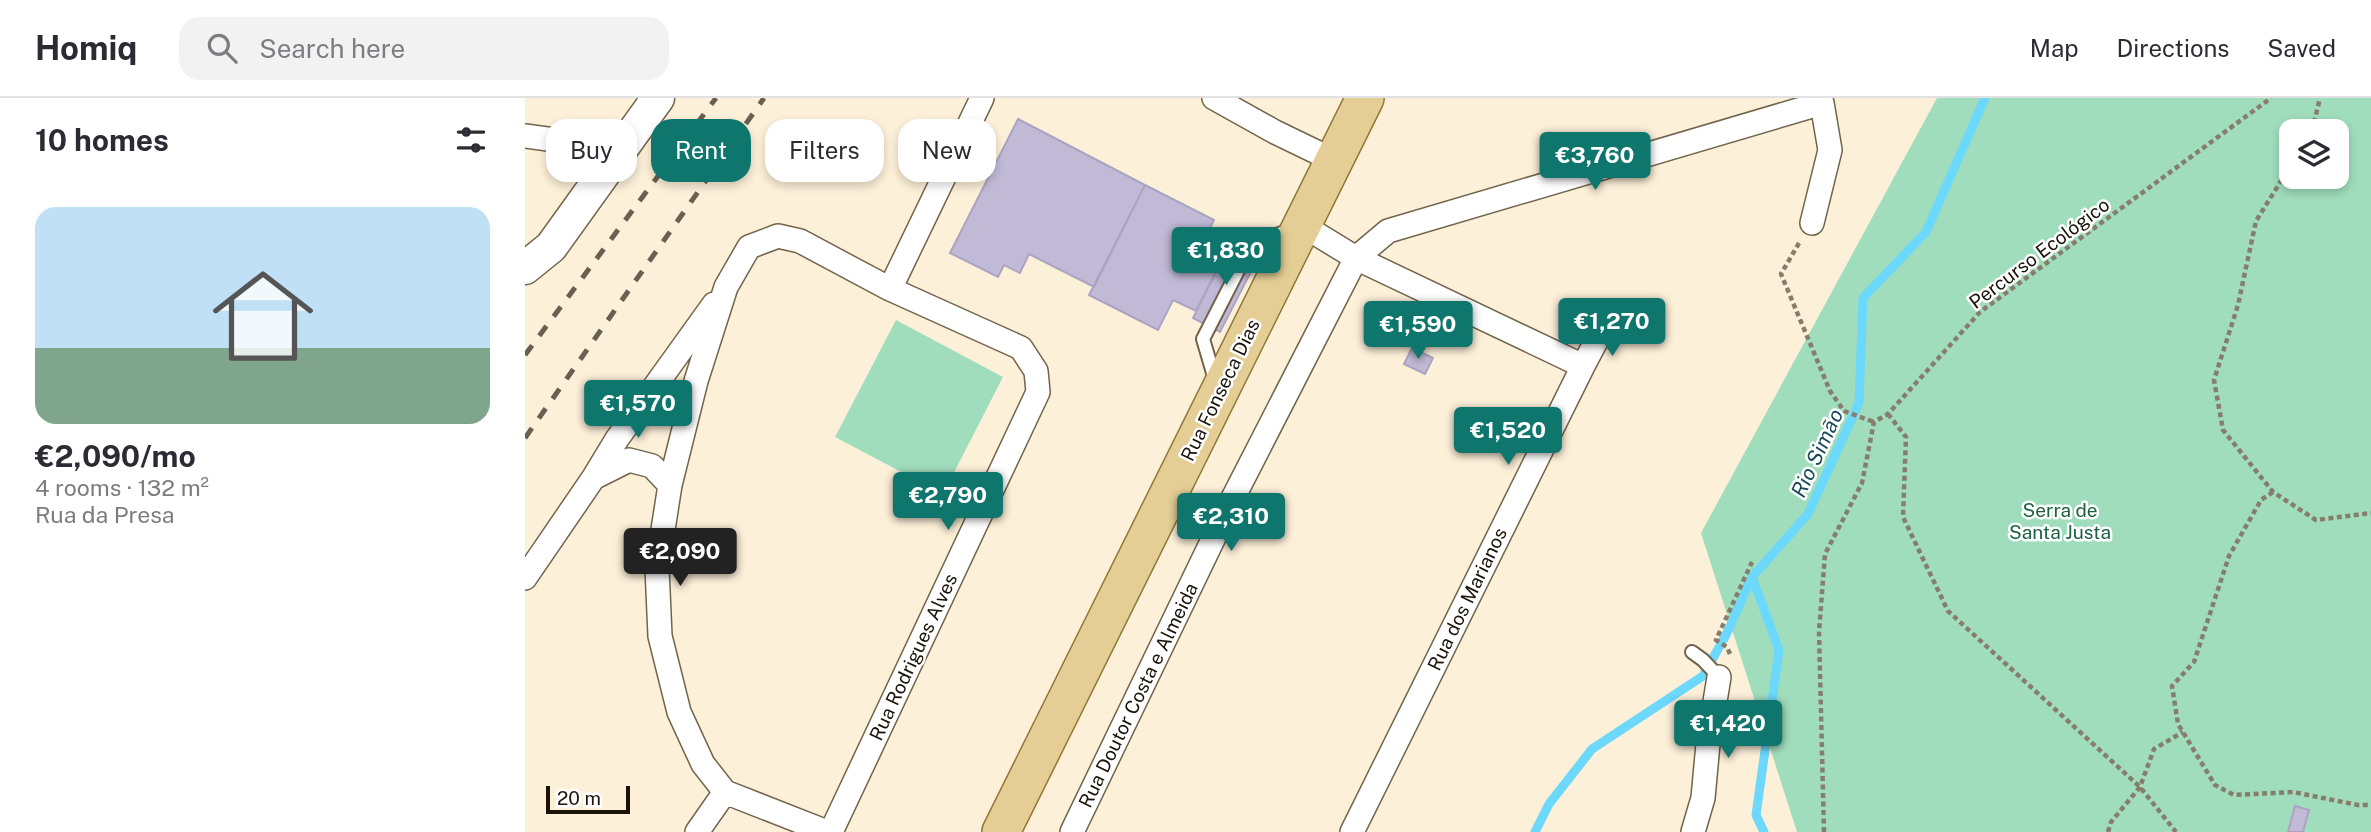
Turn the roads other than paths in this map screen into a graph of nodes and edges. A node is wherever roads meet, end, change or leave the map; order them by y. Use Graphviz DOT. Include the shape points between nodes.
graph roads {
  1 [pos="658,98"];
  2 [pos="982,98"];
  3 [pos="1215,98"];
  4 [pos="1365,98"];
  5 [pos="637,126"];
  6 [pos="525,136"];
  7 [pos="546,139"];
  8 [pos="1335,161"];
  9 [pos="597,182"];
  10 [pos="1812,223"];
  11 [pos="1302,225"];
  12 [pos="1356,258"];
  13 [pos="525,268"];
  14 [pos="726,287"];
  15 [pos="890,289"];
  16 [pos="1603,328"];
  17 [pos="1583,366"];
  18 [pos="594,477"];
  19 [pos="670,485"];
  20 [pos="525,578"];
  21 [pos="1692,652"];
  22 [pos="1717,675"];
  23 [pos="725,792"];
  24 [pos="697,832"];
  25 [pos="829,832"];
  26 [pos="1001,832"];
  27 [pos="1072,832"];
  28 [pos="1352,832"];
  29 [pos="1693,832"];
  1 -- 5 [label="street"];
  2 -- 15 [label="street"];
  3 -- 8 [label="street"];
  4 -- 8 [label="main road, Rua Fonseca Dias"];
  6 -- 7 [label="street"];
  8 -- 11 [label="main road, Rua Fonseca Dias"];
  9 -- 13 [label="street" via="551,247"];
  10 -- 12 [label="street" via="1830,149 1822,103 1388,231"];
  11 -- 12 [label="street"];
  11 -- 26 [label="main road, Rua Fonseca Dias"];
  12 -- 17 [label="street"];
  12 -- 27 [label="street, Rua Doutor Costa e Almeida" via="1231,502"];
  14 -- 15 [label="street, Rua Rodrigues Alves" via="749,247 778,236 800,242"];
  14 -- 18 [label="street"];
  14 -- 19 [label="street"];
  15 -- 25 [label="street, Rua Rodrigues Alves" via="1021,348 1036,371 1038,392"];
  16 -- 17 [label="street, Rua dos Marianos"];
  17 -- 28 [label="street, Rua dos Marianos"];
  18 -- 19 [label="street" via="629,460 652,466"];
  18 -- 20 [label="street"];
  19 -- 23 [label="street" via="657,568 660,636 679,712 703,764"];
  21 -- 22 [label="lane"];
  22 -- 29 [label="street" via="1703,799"];
  23 -- 24 [label="street"];
  23 -- 25 [label="street"];
}
